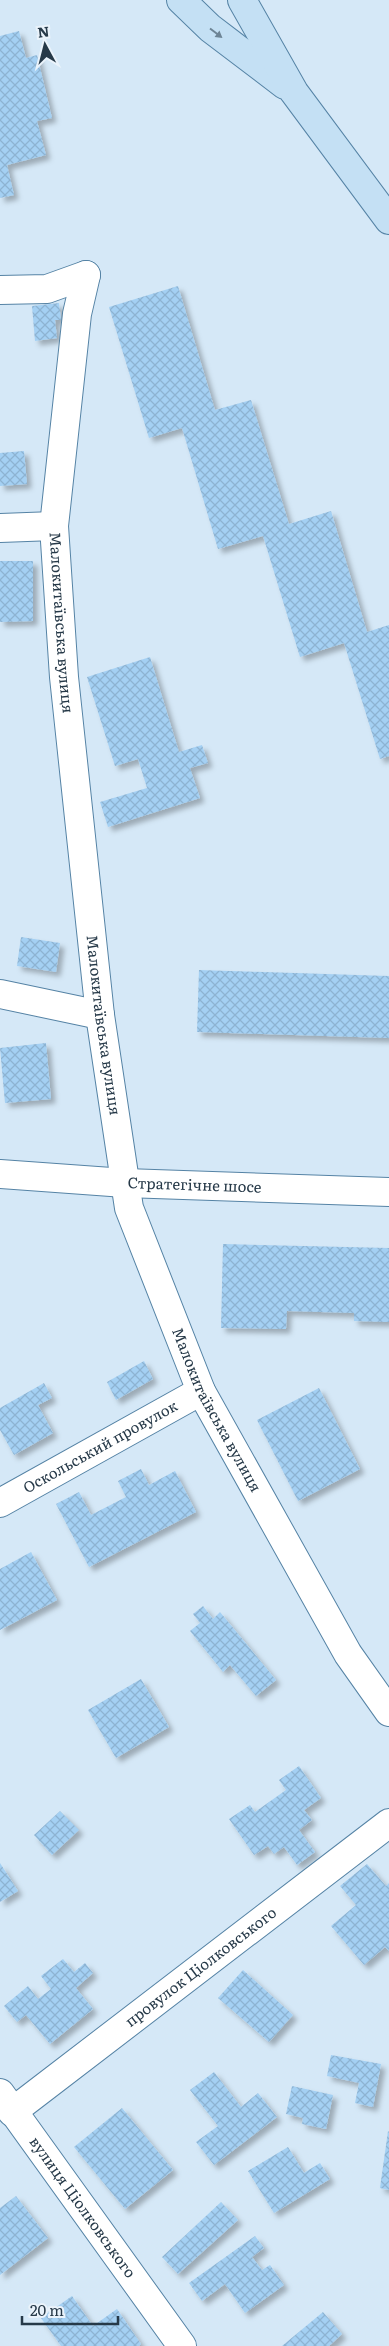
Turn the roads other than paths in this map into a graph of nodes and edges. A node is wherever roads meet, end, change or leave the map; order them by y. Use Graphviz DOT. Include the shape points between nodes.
graph roads {
  1 [pos="181,0"];
  2 [pos="242,0"];
  3 [pos="294,92"];
  4 [pos="389,220"];
  5 [pos="0,290"];
  6 [pos="54,526"];
  7 [pos="0,528"];
  8 [pos="0,994"];
  9 [pos="100,1015"];
  10 [pos="0,1174"];
  11 [pos="124,1183"];
  12 [pos="389,1192"];
  13 [pos="201,1391"];
  14 [pos="0,1503"];
  15 [pos="389,1712"];
  16 [pos="389,1823"];
  17 [pos="6,2102"];
  18 [pos="182,2346"];
  1 -- 3 [label="main road, one-way" via="210,28"];
  2 -- 3 [label="main road"];
  3 -- 4 [label="main road"];
  5 -- 6 [label="street, Малокитаївська вулиця" via="47,288 86,275 77,314"];
  6 -- 7 [label="street"];
  6 -- 9 [label="street, Малокитаївська вулиця" via="64,677"];
  8 -- 9 [label="street"];
  9 -- 11 [label="street, Малокитаївська вулиця"];
  10 -- 11 [label="street, Стратегічне шосе"];
  11 -- 12 [label="street, Стратегічне шосе"];
  11 -- 13 [label="street, Малокитаївська вулиця" via="139,1238"];
  13 -- 14 [label="street, Оскольський провулок"];
  13 -- 15 [label="street, Малокитаївська вулиця" via="348,1654"];
  16 -- 17 [label="street, провулок Ціолковського"];
  17 -- 18 [label="street, вулиця Ціолковського"];
}
